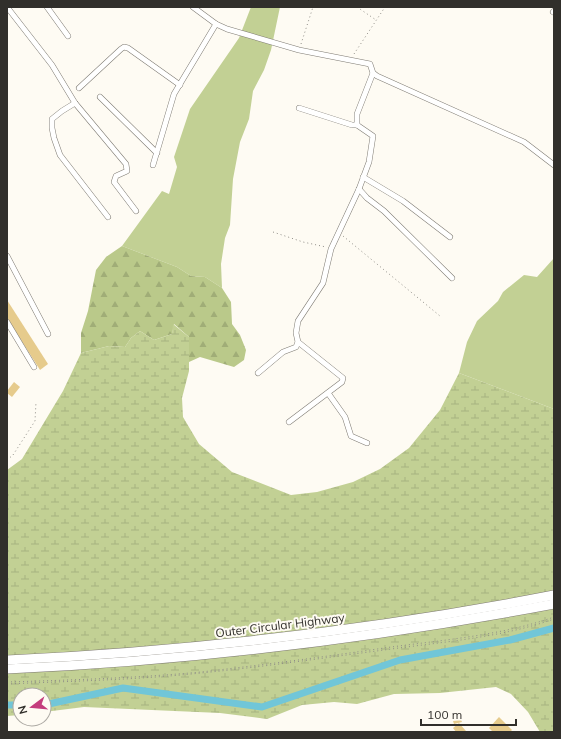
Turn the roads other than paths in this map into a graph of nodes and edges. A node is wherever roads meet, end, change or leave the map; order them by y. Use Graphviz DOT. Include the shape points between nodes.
graph roads {
  1 [pos="47,7"];
  2 [pos="193,7"];
  3 [pos="7,8"];
  4 [pos="216,24"];
  5 [pos="68,36"];
  6 [pos="373,73"];
  7 [pos="180,85"];
  8 [pos="79,88"];
  9 [pos="100,97"];
  10 [pos="75,103"];
  11 [pos="299,108"];
  12 [pos="357,125"];
  13 [pos="157,152"];
  14 [pos="554,165"];
  15 [pos="153,166"];
  16 [pos="363,177"];
  17 [pos="359,189"];
  18 [pos="136,211"];
  19 [pos="108,217"];
  20 [pos="450,237"];
  21 [pos="7,256"];
  22 [pos="452,278"];
  23 [pos="7,322"];
  24 [pos="48,334"];
  25 [pos="298,342"];
  26 [pos="34,367"];
  27 [pos="258,373"];
  28 [pos="328,393"];
  29 [pos="289,422"];
  30 [pos="367,443"];
  31 [pos="554,595"];
  32 [pos="554,604"];
  33 [pos="7,660"];
  34 [pos="7,669"];
  1 -- 5 [label="street"];
  2 -- 4 [label="street"];
  3 -- 10 [label="street" via="52,65"];
  4 -- 6 [label="street" via="299,50 370,64"];
  4 -- 7 [label="street"];
  6 -- 12 [label="street" via="357,114"];
  6 -- 14 [label="street" via="524,142"];
  7 -- 8 [label="street" via="124,47"];
  7 -- 13 [label="street" via="174,94"];
  9 -- 13 [label="street"];
  10 -- 18 [label="street" via="126,164 127,171 116,176 114,182"];
  10 -- 19 [label="street" via="52,119 54,138 60,155"];
  11 -- 12 [label="street"];
  12 -- 16 [label="street" via="373,136 369,162"];
  13 -- 15 [label="street"];
  16 -- 17 [label="street"];
  16 -- 20 [label="street" via="404,201"];
  17 -- 22 [label="street"];
  17 -- 25 [label="street" via="338,233 323,283 298,321"];
  21 -- 24 [label="street"];
  23 -- 26 [label="street"];
  25 -- 27 [label="street" via="296,347 283,352"];
  25 -- 28 [label="street" via="343,378 342,382"];
  28 -- 29 [label="street"];
  28 -- 30 [label="street" via="345,417 351,436"];
  31 -- 33 [label="highway, Outer Circular Highway" via="391,623 277,639"];
  32 -- 34 [label="highway, Outer Circular Highway" via="392,632 278,647 121,662"];
}
